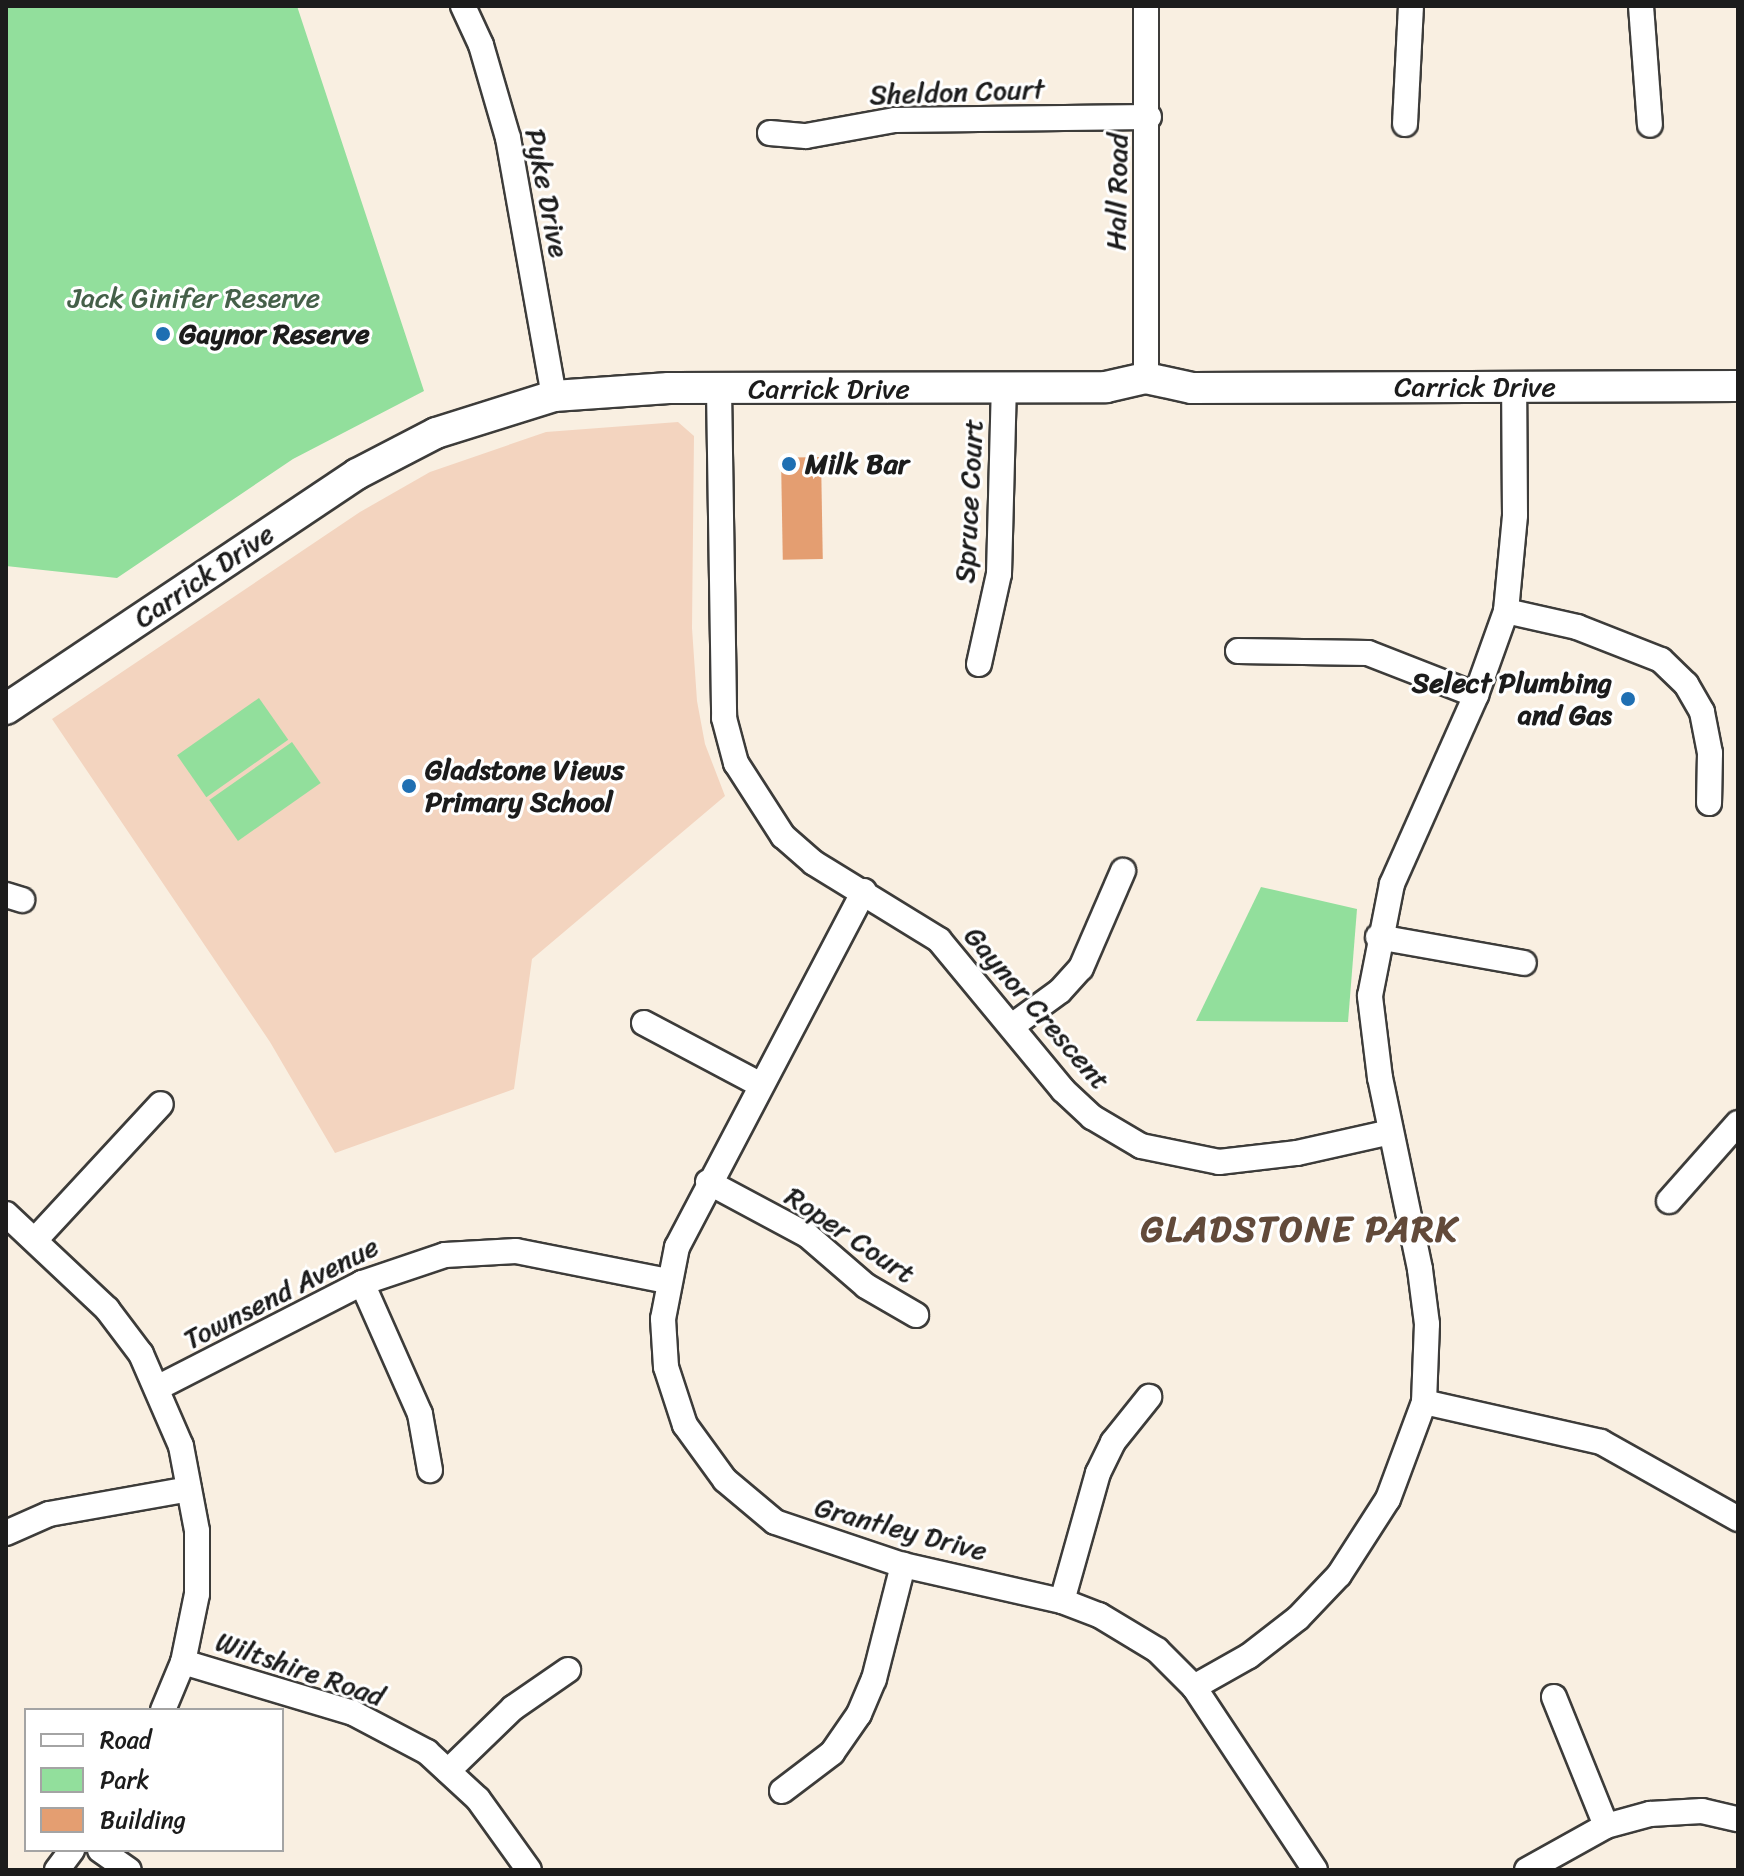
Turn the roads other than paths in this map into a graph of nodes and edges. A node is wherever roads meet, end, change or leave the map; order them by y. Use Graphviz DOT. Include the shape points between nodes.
graph roads {
  1 [pos="463,6"];
  2 [pos="1146,6"];
  3 [pos="1411,6"];
  4 [pos="1641,6"];
  5 [pos="1149,117"];
  6 [pos="1405,124"];
  7 [pos="1650,125"];
  8 [pos="770,133"];
  9 [pos="1146,378"];
  10 [pos="1514,386"];
  11 [pos="1738,386"];
  12 [pos="1004,388"];
  13 [pos="719,389"];
  14 [pos="554,396"];
  15 [pos="1506,611"];
  16 [pos="1238,651"];
  17 [pos="979,664"];
  18 [pos="1476,695"];
  19 [pos="6,709"];
  20 [pos="1709,803"];
  21 [pos="1123,871"];
  22 [pos="864,891"];
  23 [pos="1378,937"];
  24 [pos="1524,963"];
  25 [pos="644,1023"];
  26 [pos="1012,1026"];
  27 [pos="759,1084"];
  28 [pos="161,1104"];
  29 [pos="1738,1123"];
  30 [pos="1391,1132"];
  31 [pos="708,1182"];
  32 [pos="1669,1201"];
  33 [pos="6,1214"];
  34 [pos="35,1240"];
  35 [pos="668,1281"];
  36 [pos="362,1283"];
  37 [pos="916,1315"];
  38 [pos="159,1387"];
  39 [pos="1149,1397"];
  40 [pos="1424,1402"];
  41 [pos="430,1470"];
  42 [pos="189,1489"];
  43 [pos="1738,1519"];
  44 [pos="6,1533"];
  45 [pos="903,1565"];
  46 [pos="1062,1601"];
  47 [pos="183,1662"];
  48 [pos="568,1670"];
  49 [pos="1194,1687"];
  50 [pos="1554,1697"];
  51 [pos="164,1708"];
  52 [pos="448,1771"];
  53 [pos="782,1791"];
  54 [pos="1738,1819"];
  55 [pos="1606,1826"];
  56 [pos="70,1852"];
  57 [pos="103,1852"];
  58 [pos="57,1870"];
  59 [pos="129,1870"];
  60 [pos="529,1870"];
  61 [pos="1315,1870"];
  62 [pos="1527,1870"];
  1 -- 14 [label="street, Pyke Drive" via="481,45 508,138"];
  2 -- 5 [label="street, Hall Road"];
  3 -- 6 [label="street"];
  4 -- 7 [label="street"];
  5 -- 8 [label="street, Sheldon Court" via="895,120 806,136"];
  5 -- 9 [label="street, Hall Road"];
  9 -- 10 [label="street, Carrick Drive" via="1192,388"];
  9 -- 12 [label="street, Carrick Drive" via="1106,387"];
  10 -- 11 [label="street, Carrick Drive"];
  10 -- 15 [label="street" via="1515,515"];
  12 -- 13 [label="street, Carrick Drive"];
  12 -- 17 [label="street, Spruce Court" via="999,574"];
  13 -- 14 [label="street, Carrick Drive"];
  13 -- 22 [label="street, Gaynor Crescent" via="720,685 736,763 783,836 814,863"];
  14 -- 19 [label="street, Carrick Drive" via="436,433 357,474"];
  15 -- 18 [label="street"];
  15 -- 20 [label="street" via="1577,627 1661,660 1686,684 1702,712 1710,753"];
  16 -- 18 [label="street" via="1368,653"];
  18 -- 23 [label="street" via="1392,884"];
  21 -- 26 [label="street" via="1081,968 1060,991"];
  22 -- 26 [label="street, Gaynor Crescent" via="939,940"];
  22 -- 27 [label="street, Grantley Drive"];
  23 -- 24 [label="street"];
  23 -- 30 [label="street" via="1370,996"];
  25 -- 27 [label="street"];
  26 -- 30 [label="street, Gaynor Crescent" via="1092,1117 1167,1155 1219,1162 1297,1153"];
  27 -- 31 [label="street, Grantley Drive"];
  28 -- 34 [label="street"];
  29 -- 32 [label="street"];
  30 -- 40 [label="street" via="1427,1324"];
  31 -- 35 [label="street, Grantley Drive" via="677,1247"];
  31 -- 37 [label="street, Roper Court" via="807,1235 866,1286"];
  33 -- 34 [label="street"];
  34 -- 38 [label="street" via="107,1309"];
  35 -- 36 [label="street, Townsend Avenue" via="516,1251 482,1250 403,1265"];
  35 -- 45 [label="street, Grantley Drive" via="663,1319 676,1402 701,1451 725,1480 775,1522"];
  36 -- 38 [label="street, Townsend Avenue"];
  36 -- 41 [label="street" via="420,1414"];
  38 -- 42 [label="street" via="181,1446"];
  39 -- 46 [label="street" via="1113,1442 1098,1473"];
  40 -- 43 [label="street" via="1601,1442"];
  40 -- 49 [label="street" via="1388,1499 1339,1575 1298,1618 1249,1656"];
  42 -- 44 [label="street" via="49,1514"];
  42 -- 47 [label="street" via="197,1531 197,1594"];
  45 -- 46 [label="street, Grantley Drive"];
  45 -- 53 [label="street" via="874,1679 859,1714 832,1753"];
  46 -- 49 [label="street, Grantley Drive" via="1099,1615 1157,1650"];
  47 -- 51 [label="street"];
  47 -- 52 [label="street, Wiltshire Road" via="353,1713 427,1752"];
  48 -- 52 [label="street" via="513,1708"];
  49 -- 61 [label="street, Grantley Drive"];
  50 -- 55 [label="street"];
  52 -- 60 [label="street, Wiltshire Road" via="478,1799"];
  54 -- 55 [label="street" via="1702,1811 1650,1814"];
  55 -- 62 [label="street"];
  56 -- 58 [label="street"];
  57 -- 59 [label="street"];
}
